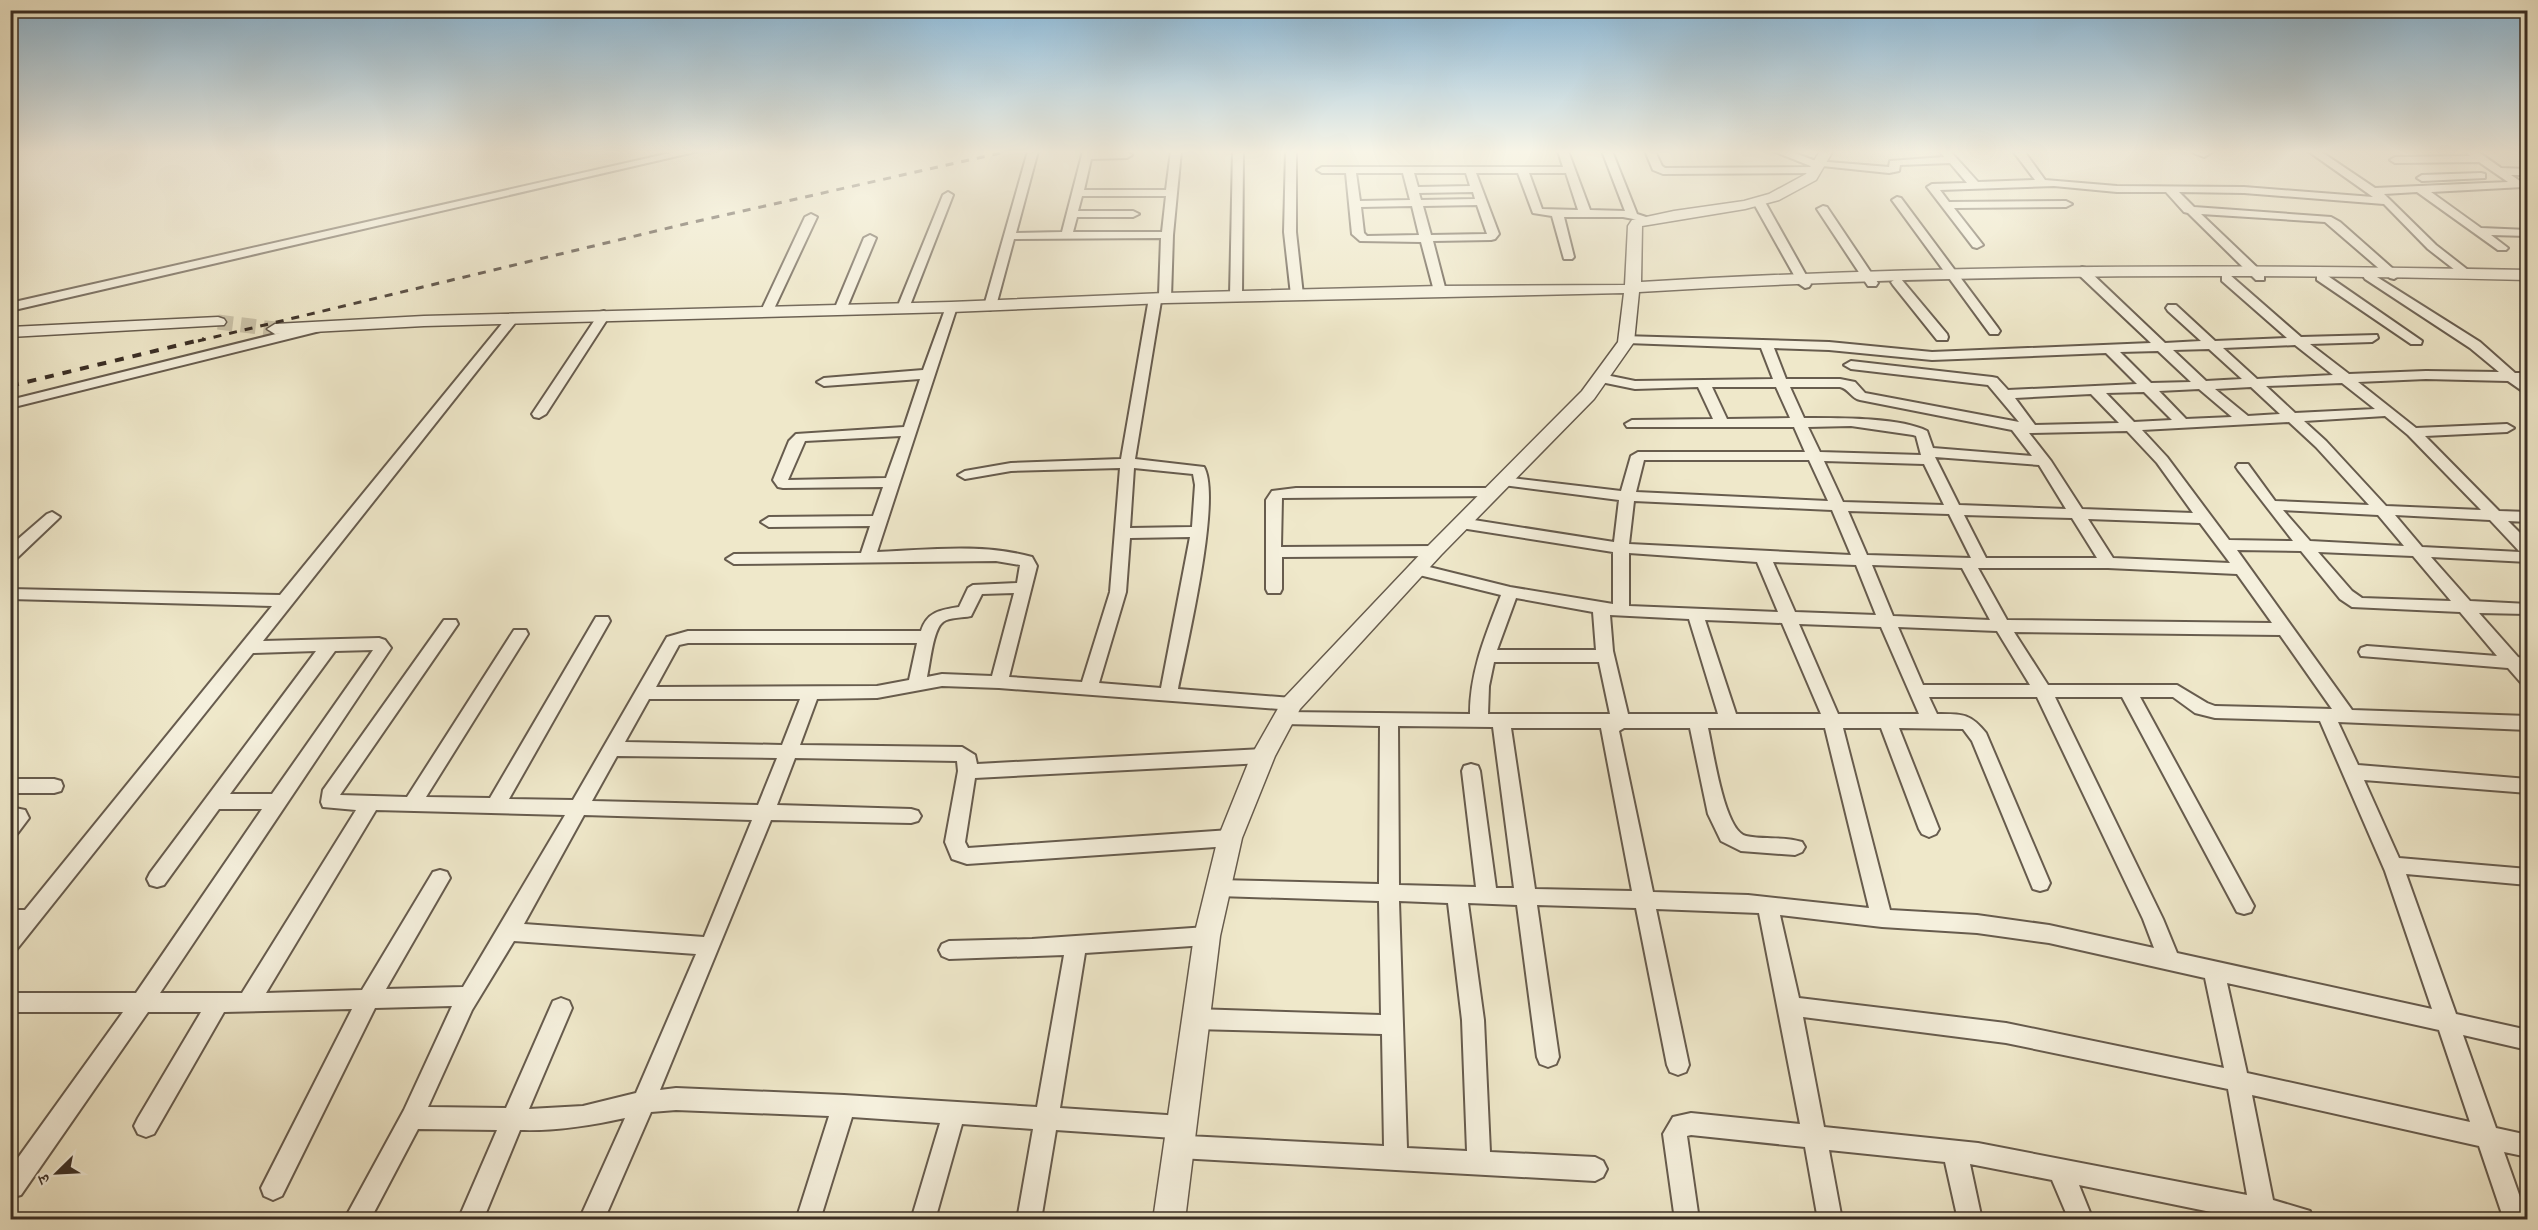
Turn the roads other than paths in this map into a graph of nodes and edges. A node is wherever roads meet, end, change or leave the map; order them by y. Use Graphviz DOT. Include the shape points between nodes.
graph roads {
  1 [pos="442,208"];
  2 [pos="943,208"];
  3 [pos="1017,208"];
  4 [pos="1074,208"];
  5 [pos="1170,208"];
  6 [pos="1237,208"];
  7 [pos="1290,208"];
  8 [pos="1354,208"];
  9 [pos="1418,208"];
  10 [pos="1484,208"];
  11 [pos="1536,208"];
  12 [pos="1584,208"];
  13 [pos="1635,208"];
  14 [pos="1708,208"];
  15 [pos="1763,208"];
  16 [pos="1903,208"];
  17 [pos="1948,208"];
  18 [pos="2394,208"];
  19 [pos="2446,208"];
  20 [pos="1823,209"];
  21 [pos="2188,210"];
  22 [pos="1557,213"];
  23 [pos="1585,213"];
  24 [pos="1072,214"];
  25 [pos="1133,214"];
  26 [pos="811,217"];
  27 [pos="1639,217"];
  28 [pos="2477,231"];
  29 [pos="2528,233"];
  30 [pos="1167,235"];
  31 [pos="1010,236"];
  32 [pos="1066,237"];
  33 [pos="870,238"];
  34 [pos="1426,239"];
  35 [pos="1977,245"];
  36 [pos="2502,248"];
  37 [pos="1568,257"];
  38 [pos="2528,269"];
  39 [pos="2495,272"];
  40 [pos="2395,273"];
  41 [pos="2464,273"];
  42 [pos="2256,274"];
  43 [pos="2085,275"];
  44 [pos="2528,275"];
  45 [pos="2369,276"];
  46 [pos="2321,277"];
  47 [pos="1956,278"];
  48 [pos="2226,278"];
  49 [pos="1870,280"];
  50 [pos="1803,282"];
  51 [pos="1897,282"];
  52 [pos="1633,289"];
  53 [pos="1440,291"];
  54 [pos="1297,295"];
  55 [pos="1236,296"];
  56 [pos="1160,298"];
  57 [pos="990,306"];
  58 [pos="10,307"];
  59 [pos="951,307"];
  60 [pos="903,308"];
  61 [pos="2172,308"];
  62 [pos="840,310"];
  63 [pos="767,311"];
  64 [pos="603,315"];
  65 [pos="513,318"];
  66 [pos="218,322"];
  67 [pos="316,328"];
  68 [pos="275,329"];
  69 [pos="1994,331"];
  70 [pos="10,332"];
  71 [pos="1942,337"];
  72 [pos="2372,338"];
  73 [pos="1627,339"];
  74 [pos="2416,340"];
  75 [pos="2298,341"];
  76 [pos="1766,344"];
  77 [pos="2211,344"];
  78 [pos="2161,346"];
  79 [pos="2109,348"];
  80 [pos="1851,365"];
  81 [pos="929,374"];
  82 [pos="2511,376"];
  83 [pos="2528,377"];
  84 [pos="1601,378"];
  85 [pos="2345,380"];
  86 [pos="824,382"];
  87 [pos="1703,383"];
  88 [pos="2254,383"];
  89 [pos="1780,384"];
  90 [pos="2201,384"];
  91 [pos="2146,387"];
  92 [pos="2094,389"];
  93 [pos="2528,391"];
  94 [pos="2005,394"];
  95 [pos="10,404"];
  96 [pos="2387,412"];
  97 [pos="539,414"];
  98 [pos="2292,417"];
  99 [pos="2244,420"];
  100 [pos="1722,423"];
  101 [pos="1797,423"];
  102 [pos="1632,424"];
  103 [pos="2183,424"];
  104 [pos="2128,427"];
  105 [pos="2507,428"];
  106 [pos="2025,429"];
  107 [pos="910,432"];
  108 [pos="2413,432"];
  109 [pos="1813,456"];
  110 [pos="1928,456"];
  111 [pos="2044,461"];
  112 [pos="1128,463"];
  113 [pos="2242,466"];
  114 [pos="965,474"];
  115 [pos="893,482"];
  116 [pos="1498,487"];
  117 [pos="1627,495"];
  118 [pos="2271,505"];
  119 [pos="1838,506"];
  120 [pos="1952,509"];
  121 [pos="2381,509"];
  122 [pos="2078,514"];
  123 [pos="2494,514"];
  124 [pos="52,517"];
  125 [pos="2528,517"];
  126 [pos="2205,518"];
  127 [pos="880,521"];
  128 [pos="769,522"];
  129 [pos="1461,523"];
  130 [pos="1197,532"];
  131 [pos="1123,533"];
  132 [pos="2226,545"];
  133 [pos="2306,546"];
  134 [pos="1621,548"];
  135 [pos="1434,550"];
  136 [pos="2415,550"];
  137 [pos="2528,551"];
  138 [pos="1275,552"];
  139 [pos="10,555"];
  140 [pos="867,556"];
  141 [pos="1762,557"];
  142 [pos="2528,557"];
  143 [pos="734,559"];
  144 [pos="1861,561"];
  145 [pos="1974,563"];
  146 [pos="2108,563"];
  147 [pos="1417,569"];
  148 [pos="2243,569"];
  149 [pos="1023,588"];
  150 [pos="1274,589"];
  151 [pos="1509,592"];
  152 [pos="10,594"];
  153 [pos="285,601"];
  154 [pos="2463,605"];
  155 [pos="1601,608"];
  156 [pos="2528,609"];
  157 [pos="1621,611"];
  158 [pos="1695,613"];
  159 [pos="1785,616"];
  160 [pos="602,621"];
  161 [pos="1886,622"];
  162 [pos="450,624"];
  163 [pos="2002,626"];
  164 [pos="2285,629"];
  165 [pos="520,634"];
  166 [pos="927,637"];
  167 [pos="330,645"];
  168 [pos="248,647"];
  169 [pos="2367,652"];
  170 [pos="1486,656"];
  171 [pos="1606,656"];
  172 [pos="2520,663"];
  173 [pos="2528,680"];
  174 [pos="999,682"];
  175 [pos="917,685"];
  176 [pos="1088,690"];
  177 [pos="2127,690"];
  178 [pos="1916,691"];
  179 [pos="644,693"];
  180 [pos="811,693"];
  181 [pos="2044,693"];
  182 [pos="1168,695"];
  183 [pos="1288,711"];
  184 [pos="2336,715"];
  185 [pos="1389,719"];
  186 [pos="1931,720"];
  187 [pos="1479,721"];
  188 [pos="1501,721"];
  189 [pos="1620,721"];
  190 [pos="1698,721"];
  191 [pos="1887,721"];
  192 [pos="1730,722"];
  193 [pos="1833,723"];
  194 [pos="2528,723"];
  195 [pos="613,749"];
  196 [pos="789,752"];
  197 [pos="1263,756"];
  198 [pos="967,771"];
  199 [pos="1471,771"];
  200 [pos="2352,772"];
  201 [pos="10,786"];
  202 [pos="54,786"];
  203 [pos="2528,786"];
  204 [pos="277,801"];
  205 [pos="214,802"];
  206 [pos="370,804"];
  207 [pos="412,804"];
  208 [pos="495,806"];
  209 [pos="579,807"];
  210 [pos="766,811"];
  211 [pos="10,814"];
  212 [pos="911,816"];
  213 [pos="10,829"];
  214 [pos="1929,829"];
  215 [pos="1230,838"];
  216 [pos="1795,847"];
  217 [pos="2393,865"];
  218 [pos="440,878"];
  219 [pos="157,879"];
  220 [pos="2526,881"];
  221 [pos="2040,883"];
  222 [pos="1218,888"];
  223 [pos="1389,892"];
  224 [pos="1457,895"];
  225 [pos="1487,895"];
  226 [pos="1527,896"];
  227 [pos="1643,898"];
  228 [pos="1768,906"];
  229 [pos="2244,906"];
  230 [pos="1882,918"];
  231 [pos="20,919"];
  232 [pos="508,932"];
  233 [pos="1207,936"];
  234 [pos="10,943"];
  235 [pos="1076,945"];
  236 [pos="710,946"];
  237 [pos="949,950"];
  238 [pos="2170,961"];
  239 [pos="2214,972"];
  240 [pos="469,996"];
  241 [pos="369,998"];
  242 [pos="143,1001"];
  243 [pos="10,1002"];
  244 [pos="218,1003"];
  245 [pos="248,1003"];
  246 [pos="1790,1006"];
  247 [pos="561,1008"];
  248 [pos="1194,1019"];
  249 [pos="2447,1022"];
  250 [pos="1393,1025"];
  251 [pos="2528,1040"];
  252 [pos="1548,1057"];
  253 [pos="1678,1065"];
  254 [pos="2238,1081"];
  255 [pos="645,1102"];
  256 [pos="844,1106"];
  257 [pos="954,1113"];
  258 [pos="412,1118"];
  259 [pos="1046,1118"];
  260 [pos="511,1119"];
  261 [pos="146,1126"];
  262 [pos="2486,1136"];
  263 [pos="1180,1137"];
  264 [pos="1815,1137"];
  265 [pos="2528,1146"];
  266 [pos="1955,1152"];
  267 [pos="1396,1159"];
  268 [pos="1479,1163"];
  269 [pos="1596,1169"];
  270 [pos="2060,1170"];
  271 [pos="12,1186"];
  272 [pos="273,1188"];
  273 [pos="2264,1215"];
  274 [pos="356,1220"];
  275 [pos="470,1220"];
  276 [pos="591,1220"];
  277 [pos="808,1220"];
  278 [pos="923,1220"];
  279 [pos="1029,1220"];
  280 [pos="1169,1220"];
  281 [pos="1687,1220"];
  282 [pos="1830,1220"];
  283 [pos="1970,1220"];
  284 [pos="2081,1220"];
  285 [pos="2301,1220"];
  286 [pos="2516,1220"];
  1 -- 58 [label="street"];
  2 -- 60 [label="street"];
  3 -- 31 [label="street"];
  4 -- 24 [label="street"];
  5 -- 30 [label="street"];
  6 -- 55 [label="street"];
  7 -- 54 [label="street"];
  8 -- 34 [label="street" via="1361,238"];
  9 -- 34 [label="street"];
  10 -- 34 [label="street" via="1493,236"];
  11 -- 22 [label="street"];
  12 -- 23 [label="street"];
  13 -- 27 [label="street"];
  14 -- 27 [label="street"];
  15 -- 50 [label="street"];
  16 -- 47 [label="street"];
  17 -- 35 [label="street"];
  18 -- 41 [label="street"];
  19 -- 28 [label="street"];
  20 -- 49 [label="street"];
  21 -- 40 [label="street" via="2327,219"];
  21 -- 42 [label="street"];
  22 -- 23 [label="street"];
  22 -- 37 [label="street"];
  23 -- 27 [label="street"];
  24 -- 25 [label="street"];
  24 -- 32 [label="street"];
  26 -- 63 [label="street"];
  27 -- 52 [label="street" via="1635,226"];
  28 -- 29 [label="street"];
  28 -- 36 [label="street"];
  30 -- 32 [label="street"];
  30 -- 56 [label="street"];
  31 -- 32 [label="street"];
  31 -- 57 [label="street"];
  33 -- 62 [label="street"];
  34 -- 53 [label="street"];
  38 -- 39 [label="street"];
  39 -- 41 [label="street"];
  39 -- 44 [label="street"];
  40 -- 41 [label="street"];
  40 -- 42 [label="street"];
  40 -- 45 [label="street"];
  42 -- 43 [label="street"];
  42 -- 46 [label="street"];
  42 -- 48 [label="street"];
  43 -- 47 [label="street"];
  43 -- 48 [label="street"];
  43 -- 78 [label="street"];
  45 -- 46 [label="street"];
  45 -- 82 [label="street" via="2475,345"];
  46 -- 74 [label="street"];
  47 -- 49 [label="street"];
  47 -- 51 [label="street"];
  47 -- 69 [label="street"];
  48 -- 75 [label="street"];
  49 -- 50 [label="street"];
  49 -- 51 [label="street"];
  50 -- 52 [label="street"];
  51 -- 71 [label="street"];
  52 -- 53 [label="street"];
  52 -- 73 [label="street"];
  53 -- 54 [label="street"];
  54 -- 55 [label="street"];
  55 -- 56 [label="street"];
  56 -- 57 [label="street"];
  56 -- 112 [label="street"];
  57 -- 59 [label="street"];
  59 -- 60 [label="street"];
  59 -- 81 [label="street"];
  60 -- 62 [label="street"];
  61 -- 77 [label="street"];
  62 -- 63 [label="street"];
  63 -- 64 [label="street"];
  64 -- 65 [label="street"];
  64 -- 97 [label="street"];
  65 -- 67 [label="street"];
  65 -- 153 [label="street"];
  66 -- 70 [label="street"];
  67 -- 68 [label="street"];
  67 -- 95 [label="street"];
  72 -- 75 [label="street"];
  73 -- 76 [label="street"];
  73 -- 84 [label="street"];
  75 -- 77 [label="street"];
  75 -- 85 [label="street"];
  76 -- 79 [label="street" via="1932,356"];
  76 -- 89 [label="street"];
  77 -- 78 [label="street"];
  77 -- 88 [label="street"];
  78 -- 79 [label="street"];
  78 -- 90 [label="street"];
  79 -- 91 [label="street"];
  80 -- 94 [label="street" via="1992,381"];
  81 -- 86 [label="street"];
  81 -- 107 [label="street"];
  82 -- 83 [label="street"];
  82 -- 85 [label="street" via="2426,375"];
  82 -- 93 [label="street"];
  84 -- 87 [label="street" via="1635,385"];
  84 -- 116 [label="street"];
  85 -- 88 [label="street"];
  85 -- 96 [label="street"];
  87 -- 89 [label="street"];
  87 -- 100 [label="street"];
  88 -- 90 [label="street"];
  88 -- 98 [label="street"];
  89 -- 101 [label="street"];
  89 -- 106 [label="street" via="1847,384 1860,396"];
  90 -- 91 [label="street"];
  90 -- 99 [label="street"];
  91 -- 92 [label="street"];
  91 -- 103 [label="street"];
  92 -- 94 [label="street"];
  92 -- 104 [label="street"];
  94 -- 106 [label="street"];
  96 -- 98 [label="street"];
  96 -- 108 [label="street"];
  98 -- 99 [label="street"];
  98 -- 121 [label="street"];
  99 -- 103 [label="street"];
  100 -- 101 [label="street"];
  100 -- 102 [label="street"];
  101 -- 109 [label="street"];
  101 -- 110 [label="street" via="1851,422 1916,431 1922,434"];
  103 -- 104 [label="street"];
  104 -- 106 [label="street"];
  104 -- 126 [label="street" via="2169,470"];
  105 -- 108 [label="street"];
  106 -- 111 [label="street"];
  107 -- 115 [label="street"];
  107 -- 115 [label="street" via="801,437 780,480 798,484"];
  108 -- 123 [label="street"];
  109 -- 110 [label="street"];
  109 -- 117 [label="street" via="1639,455"];
  109 -- 119 [label="street"];
  110 -- 111 [label="street"];
  110 -- 120 [label="street"];
  111 -- 122 [label="street"];
  112 -- 114 [label="street" via="1018,466"];
  112 -- 130 [label="street" via="1198,470 1203,485"];
  112 -- 131 [label="street"];
  113 -- 118 [label="street"];
  115 -- 127 [label="street"];
  116 -- 117 [label="street"];
  116 -- 129 [label="street"];
  116 -- 138 [label="street" via="1281,492 1273,500"];
  117 -- 119 [label="street"];
  117 -- 134 [label="street"];
  118 -- 121 [label="street"];
  118 -- 133 [label="street"];
  119 -- 120 [label="street"];
  119 -- 144 [label="street"];
  120 -- 122 [label="street"];
  120 -- 145 [label="street"];
  121 -- 123 [label="street"];
  121 -- 136 [label="street"];
  122 -- 126 [label="street"];
  122 -- 146 [label="street"];
  123 -- 125 [label="street"];
  123 -- 137 [label="street"];
  124 -- 139 [label="street"];
  126 -- 132 [label="street"];
  127 -- 128 [label="street"];
  127 -- 140 [label="street"];
  129 -- 134 [label="street"];
  129 -- 135 [label="street"];
  130 -- 131 [label="street"];
  130 -- 182 [label="street" via="1195,565"];
  131 -- 176 [label="street" via="1118,592"];
  132 -- 133 [label="street"];
  132 -- 148 [label="street"];
  133 -- 136 [label="street"];
  133 -- 154 [label="street" via="2346,595 2358,603"];
  134 -- 141 [label="street"];
  134 -- 157 [label="street"];
  135 -- 138 [label="street"];
  135 -- 147 [label="street"];
  136 -- 142 [label="street"];
  136 -- 154 [label="street"];
  138 -- 150 [label="street"];
  140 -- 143 [label="street"];
  140 -- 149 [label="street" via="1012,557 1026,561 1029,566"];
  141 -- 144 [label="street"];
  141 -- 159 [label="street"];
  144 -- 145 [label="street"];
  144 -- 161 [label="street"];
  145 -- 146 [label="street"];
  145 -- 163 [label="street"];
  146 -- 148 [label="street"];
  147 -- 151 [label="street"];
  147 -- 183 [label="street"];
  148 -- 164 [label="street"];
  149 -- 166 [label="street" via="976,591 965,612 939,616"];
  149 -- 174 [label="street"];
  151 -- 155 [label="street"];
  151 -- 170 [label="street"];
  152 -- 153 [label="street"];
  153 -- 168 [label="street"];
  154 -- 156 [label="street"];
  154 -- 172 [label="street"];
  155 -- 157 [label="street"];
  155 -- 171 [label="street"];
  157 -- 158 [label="street"];
  158 -- 159 [label="street"];
  158 -- 192 [label="street"];
  159 -- 161 [label="street"];
  159 -- 193 [label="street"];
  160 -- 208 [label="street"];
  161 -- 163 [label="street"];
  161 -- 178 [label="street"];
  162 -- 206 [label="street" via="329,799 333,803"];
  163 -- 164 [label="street"];
  163 -- 181 [label="street"];
  164 -- 184 [label="street"];
  165 -- 207 [label="street"];
  166 -- 175 [label="street"];
  166 -- 179 [label="street" via="681,638 670,645"];
  167 -- 168 [label="street"];
  167 -- 204 [label="street" via="379,644 382,648"];
  167 -- 205 [label="street"];
  168 -- 231 [label="street"];
  169 -- 172 [label="street"];
  170 -- 171 [label="street"];
  170 -- 187 [label="street" via="1478,698"];
  171 -- 189 [label="street"];
  172 -- 173 [label="street"];
  174 -- 175 [label="street" via="942,680"];
  174 -- 176 [label="street"];
  175 -- 180 [label="street" via="877,692"];
  176 -- 182 [label="street"];
  177 -- 181 [label="street"];
  177 -- 184 [label="street" via="2177,692 2215,712"];
  177 -- 229 [label="street"];
  178 -- 181 [label="street"];
  178 -- 186 [label="street"];
  179 -- 180 [label="street"];
  179 -- 195 [label="street"];
  180 -- 196 [label="street"];
  181 -- 238 [label="street"];
  182 -- 183 [label="street"];
  183 -- 185 [label="street"];
  183 -- 197 [label="street"];
  184 -- 194 [label="street"];
  184 -- 200 [label="street"];
  185 -- 187 [label="street"];
  185 -- 223 [label="street"];
  186 -- 191 [label="street"];
  186 -- 221 [label="street" via="1961,721 1975,730"];
  187 -- 188 [label="street"];
  188 -- 189 [label="street"];
  188 -- 226 [label="street"];
  189 -- 190 [label="street"];
  189 -- 227 [label="street" via="1609,729"];
  190 -- 192 [label="street"];
  190 -- 216 [label="street" via="1718,814 1728,836 1741,843"];
  191 -- 193 [label="street"];
  191 -- 214 [label="street"];
  192 -- 193 [label="street"];
  193 -- 230 [label="street"];
  195 -- 196 [label="street"];
  195 -- 209 [label="street"];
  196 -- 198 [label="street" via="962,754 968,760"];
  196 -- 210 [label="street"];
  197 -- 198 [label="street"];
  197 -- 215 [label="street"];
  198 -- 215 [label="street" via="954,842 959,852 967,856"];
  199 -- 225 [label="street"];
  200 -- 203 [label="street"];
  200 -- 217 [label="street"];
  201 -- 202 [label="street"];
  204 -- 205 [label="street"];
  204 -- 242 [label="street"];
  205 -- 219 [label="street"];
  206 -- 207 [label="street"];
  206 -- 245 [label="street"];
  207 -- 208 [label="street"];
  208 -- 209 [label="street"];
  209 -- 210 [label="street"];
  209 -- 232 [label="street"];
  210 -- 212 [label="street"];
  210 -- 236 [label="street"];
  211 -- 213 [label="street" via="19,818"];
  215 -- 222 [label="street"];
  217 -- 220 [label="street"];
  217 -- 249 [label="street"];
  218 -- 241 [label="street"];
  222 -- 223 [label="street"];
  222 -- 233 [label="street"];
  223 -- 224 [label="street"];
  223 -- 250 [label="street"];
  224 -- 225 [label="street"];
  224 -- 268 [label="street" via="1473,1020"];
  225 -- 226 [label="street"];
  226 -- 227 [label="street"];
  226 -- 252 [label="street"];
  227 -- 228 [label="street"];
  227 -- 253 [label="street"];
  228 -- 230 [label="street"];
  228 -- 246 [label="street"];
  230 -- 238 [label="street" via="2028,931"];
  231 -- 234 [label="street"];
  232 -- 236 [label="street"];
  232 -- 240 [label="street"];
  233 -- 235 [label="street"];
  233 -- 248 [label="street"];
  235 -- 237 [label="street"];
  235 -- 259 [label="street"];
  236 -- 255 [label="street"];
  238 -- 239 [label="street"];
  239 -- 249 [label="street"];
  239 -- 254 [label="street"];
  240 -- 241 [label="street"];
  240 -- 258 [label="street"];
  241 -- 245 [label="street"];
  241 -- 272 [label="street"];
  242 -- 243 [label="street"];
  242 -- 244 [label="street"];
  242 -- 271 [label="street"];
  244 -- 245 [label="street"];
  244 -- 261 [label="street"];
  246 -- 254 [label="street" via="2006,1033"];
  246 -- 264 [label="street"];
  247 -- 260 [label="street"];
  248 -- 250 [label="street"];
  248 -- 263 [label="street"];
  249 -- 251 [label="street"];
  249 -- 262 [label="street"];
  250 -- 267 [label="street"];
  254 -- 262 [label="street"];
  254 -- 273 [label="street"];
  255 -- 256 [label="street" via="676,1099"];
  255 -- 260 [label="street" via="583,1117"];
  255 -- 276 [label="street"];
  256 -- 257 [label="street"];
  256 -- 277 [label="street"];
  257 -- 259 [label="street"];
  257 -- 278 [label="street"];
  258 -- 260 [label="street"];
  258 -- 274 [label="street"];
  259 -- 263 [label="street"];
  259 -- 279 [label="street"];
  260 -- 275 [label="street"];
  262 -- 265 [label="street"];
  262 -- 286 [label="street"];
  263 -- 267 [label="street"];
  263 -- 280 [label="street"];
  264 -- 266 [label="street"];
  264 -- 281 [label="street" via="1681,1125 1675,1134"];
  264 -- 282 [label="street"];
  266 -- 270 [label="street"];
  266 -- 283 [label="street"];
  267 -- 268 [label="street"];
  268 -- 269 [label="street"];
  270 -- 273 [label="street"];
  270 -- 284 [label="street"];
  273 -- 285 [label="street"];
}
